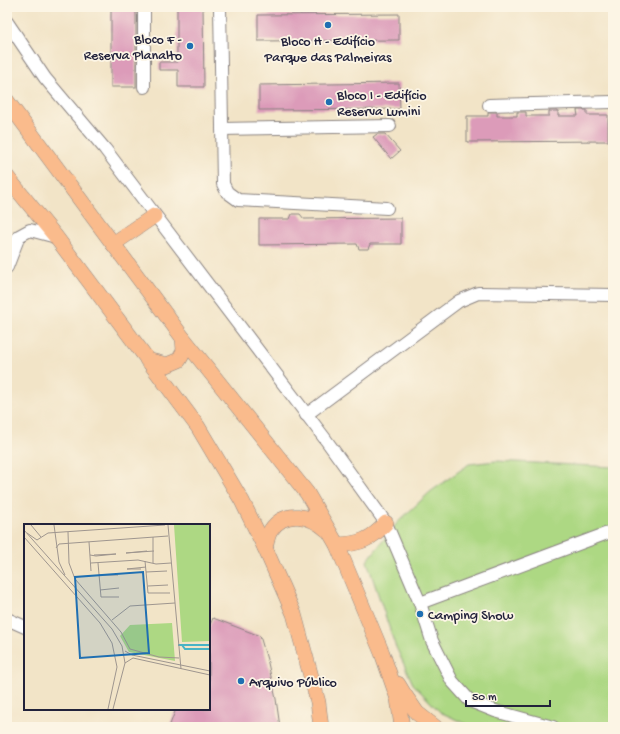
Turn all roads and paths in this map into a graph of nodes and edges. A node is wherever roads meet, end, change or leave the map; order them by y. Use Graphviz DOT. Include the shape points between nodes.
graph roads {
  1 [pos="144,7"];
  2 [pos="220,7"];
  3 [pos="7,22"];
  4 [pos="144,87"];
  5 [pos="7,101"];
  6 [pos="613,102"];
  7 [pos="489,105"];
  8 [pos="390,126"];
  9 [pos="222,129"];
  10 [pos="7,177"];
  11 [pos="387,208"];
  12 [pos="154,216"];
  13 [pos="56,237"];
  14 [pos="113,244"];
  15 [pos="7,267"];
  16 [pos="613,295"];
  17 [pos="183,338"];
  18 [pos="147,360"];
  19 [pos="306,415"];
  20 [pos="386,523"];
  21 [pos="613,530"];
  22 [pos="335,540"];
  23 [pos="266,548"];
  24 [pos="420,602"];
  25 [pos="7,619"];
  26 [pos="24,627"];
  27 [pos="382,653"];
  28 [pos="321,727"];
  29 [pos="402,727"];
  30 [pos="434,727"];
  31 [pos="553,727"];
  1 -- 4 [label="street"];
  2 -- 9 [label="street"];
  3 -- 12 [label="street" via="45,78 104,149"];
  5 -- 14 [label="main road"];
  6 -- 7 [label="street"];
  8 -- 9 [label="street"];
  9 -- 11 [label="street" via="223,184 227,192 238,200"];
  10 -- 13 [label="main road"];
  12 -- 14 [label="main road"];
  12 -- 19 [label="street"];
  13 -- 15 [label="street" via="30,230 19,236"];
  13 -- 18 [label="main road"];
  14 -- 17 [label="main road"];
  16 -- 19 [label="street" via="478,293 459,301"];
  17 -- 18 [label="main road" via="184,351 179,360 167,365"];
  17 -- 22 [label="main road" via="307,494"];
  18 -- 23 [label="main road" via="198,426"];
  19 -- 20 [label="street"];
  20 -- 22 [label="main road" via="377,534 363,541 350,544"];
  20 -- 24 [label="street"];
  21 -- 24 [label="street"];
  22 -- 23 [label="main road" via="319,523 301,517 288,517 270,530"];
  22 -- 27 [label="main road"];
  23 -- 28 [label="main road" via="294,614 318,702"];
  24 -- 31 [label="street" via="436,648 452,681 470,701 495,711"];
  25 -- 26 [label="street"];
  27 -- 29 [label="main road" via="398,700"];
  27 -- 30 [label="main road" via="417,713"];
}
